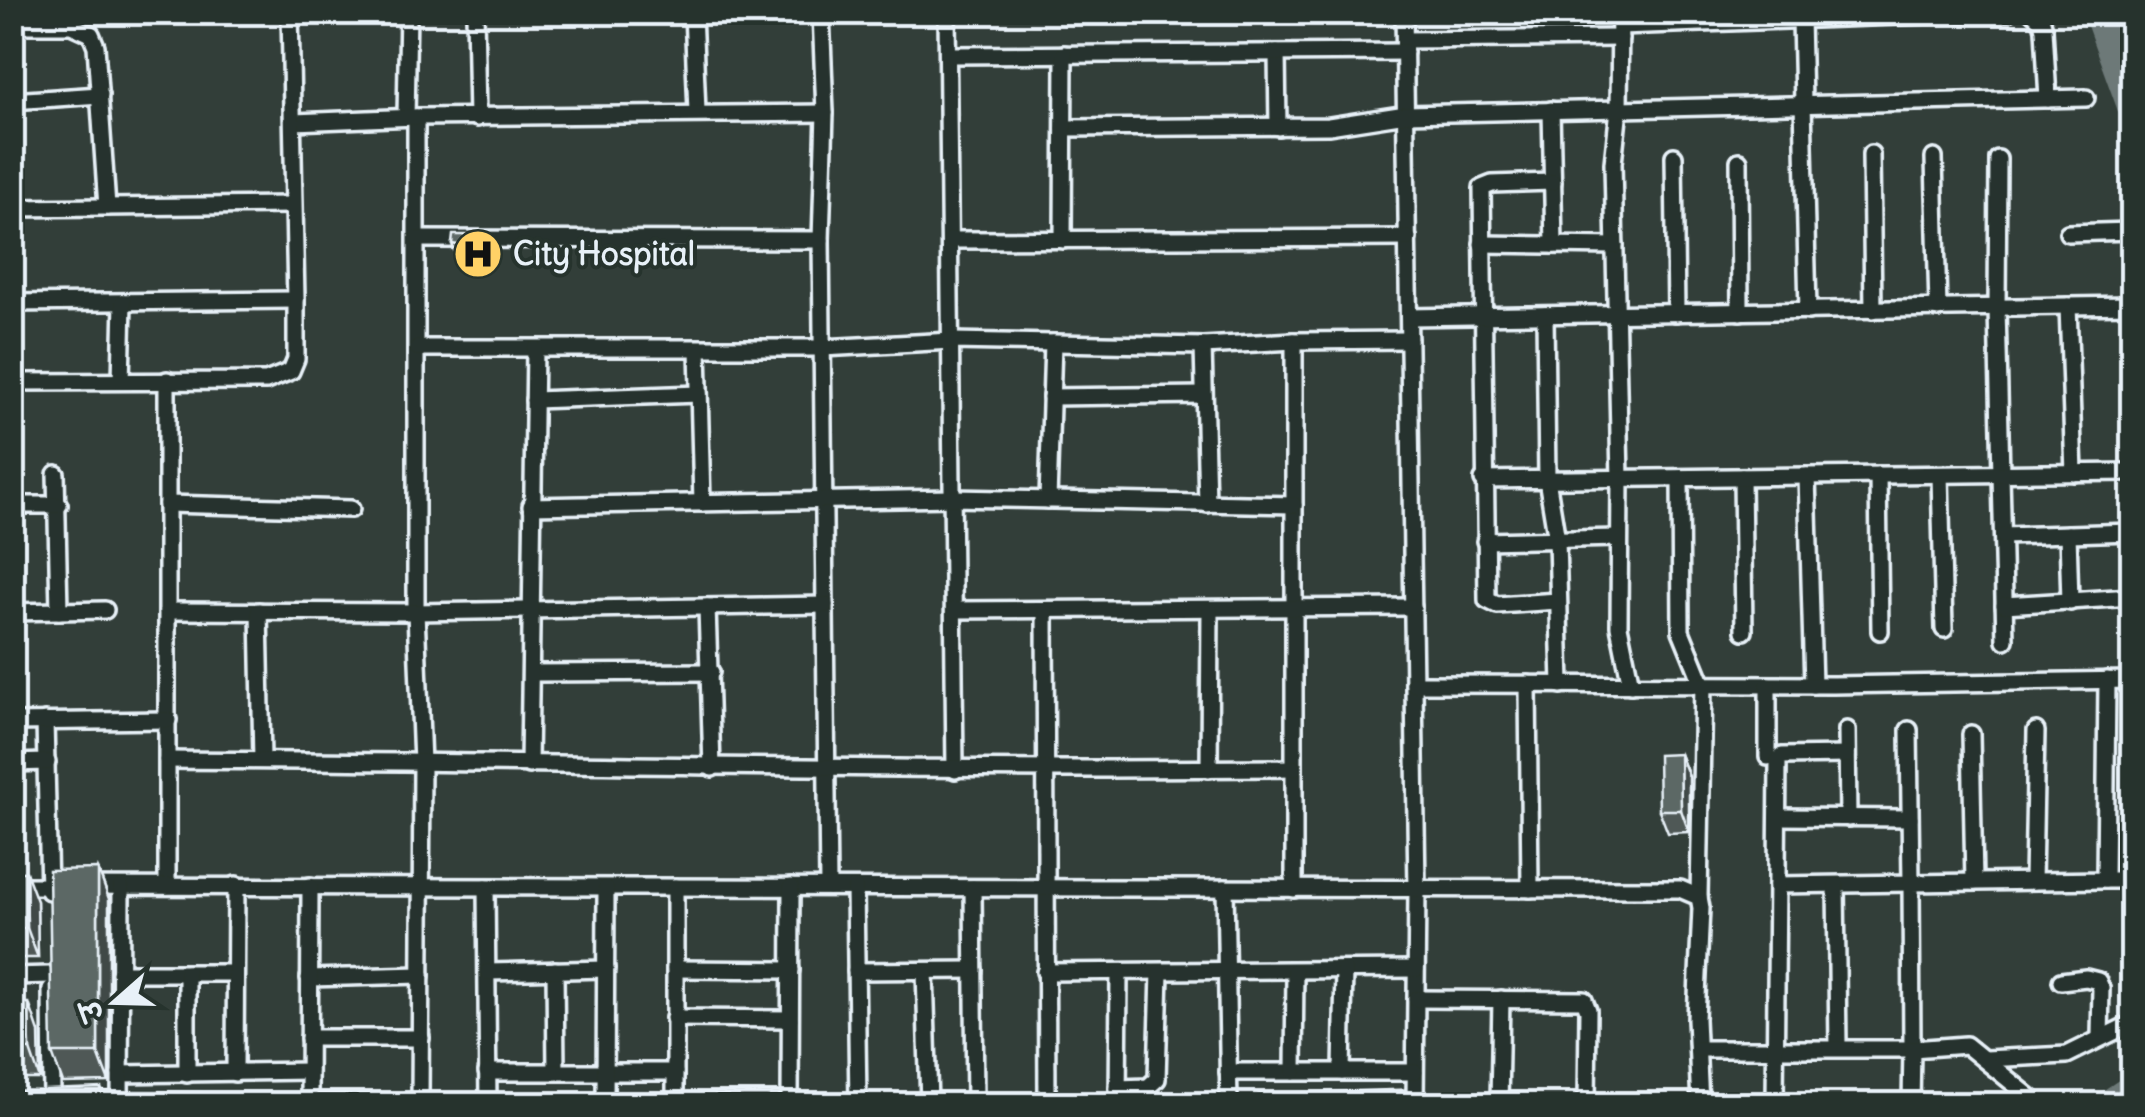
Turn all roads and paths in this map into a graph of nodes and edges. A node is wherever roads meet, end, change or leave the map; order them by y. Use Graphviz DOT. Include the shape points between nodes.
graph roads {
  1 [pos="290,12"];
  2 [pos="408,12"];
  3 [pos="475,12"];
  4 [pos="694,12"];
  5 [pos="821,12"];
  6 [pos="948,12"];
  7 [pos="1404,12"];
  8 [pos="2008,12"];
  9 [pos="2032,12"];
  10 [pos="1801,19"];
  11 [pos="12,25"];
  12 [pos="1620,26"];
  13 [pos="1405,46"];
  14 [pos="1277,52"];
  15 [pos="1064,54"];
  16 [pos="950,55"];
  17 [pos="100,96"];
  18 [pos="2086,98"];
  19 [pos="2048,100"];
  20 [pos="12,101"];
  21 [pos="1804,106"];
  22 [pos="1619,108"];
  23 [pos="1550,110"];
  24 [pos="697,112"];
  25 [pos="824,113"];
  26 [pos="1406,114"];
  27 [pos="411,117"];
  28 [pos="477,118"];
  29 [pos="294,122"];
  30 [pos="1278,127"];
  31 [pos="1064,128"];
  32 [pos="1871,154"];
  33 [pos="1674,156"];
  34 [pos="1934,158"];
  35 [pos="1998,159"];
  36 [pos="1739,161"];
  37 [pos="1552,182"];
  38 [pos="293,205"];
  39 [pos="107,207"];
  40 [pos="2131,207"];
  41 [pos="12,208"];
  42 [pos="2131,231"];
  43 [pos="2068,233"];
  44 [pos="417,238"];
  45 [pos="1408,238"];
  46 [pos="821,240"];
  47 [pos="951,240"];
  48 [pos="1063,240"];
  49 [pos="1482,244"];
  50 [pos="1554,245"];
  51 [pos="1615,246"];
  52 [pos="296,300"];
  53 [pos="12,302"];
  54 [pos="123,302"];
  55 [pos="2068,306"];
  56 [pos="1997,308"];
  57 [pos="2132,308"];
  58 [pos="1938,309"];
  59 [pos="1873,310"];
  60 [pos="1740,312"];
  61 [pos="1808,312"];
  62 [pos="1676,313"];
  63 [pos="1616,314"];
  64 [pos="1545,315"];
  65 [pos="1483,316"];
  66 [pos="1409,317"];
  67 [pos="1409,340"];
  68 [pos="952,341"];
  69 [pos="1294,342"];
  70 [pos="1053,343"];
  71 [pos="1203,346"];
  72 [pos="417,348"];
  73 [pos="822,348"];
  74 [pos="535,349"];
  75 [pos="698,349"];
  76 [pos="167,380"];
  77 [pos="120,381"];
  78 [pos="12,382"];
  79 [pos="699,394"];
  80 [pos="1204,396"];
  81 [pos="1052,397"];
  82 [pos="534,400"];
  83 [pos="2132,472"];
  84 [pos="2074,473"];
  85 [pos="56,474"];
  86 [pos="2001,474"];
  87 [pos="1940,475"];
  88 [pos="1807,476"];
  89 [pos="1878,476"];
  90 [pos="1742,477"];
  91 [pos="1620,478"];
  92 [pos="1680,478"];
  93 [pos="1547,479"];
  94 [pos="1484,480"];
  95 [pos="953,498"];
  96 [pos="1048,500"];
  97 [pos="824,501"];
  98 [pos="702,503"];
  99 [pos="167,504"];
  100 [pos="1207,504"];
  101 [pos="12,505"];
  102 [pos="58,505"];
  103 [pos="1294,505"];
  104 [pos="532,506"];
  105 [pos="352,508"];
  106 [pos="2132,532"];
  107 [pos="2068,534"];
  108 [pos="2002,536"];
  109 [pos="1620,538"];
  110 [pos="1556,540"];
  111 [pos="1484,542"];
  112 [pos="2132,598"];
  113 [pos="1558,601"];
  114 [pos="2070,602"];
  115 [pos="2004,604"];
  116 [pos="825,605"];
  117 [pos="707,607"];
  118 [pos="1413,607"];
  119 [pos="1294,609"];
  120 [pos="105,610"];
  121 [pos="168,610"];
  122 [pos="530,610"];
  123 [pos="954,610"];
  124 [pos="1045,610"];
  125 [pos="1210,610"];
  126 [pos="259,611"];
  127 [pos="12,612"];
  128 [pos="59,612"];
  129 [pos="416,612"];
  130 [pos="1944,629"];
  131 [pos="1880,631"];
  132 [pos="1744,632"];
  133 [pos="2005,640"];
  134 [pos="531,672"];
  135 [pos="711,672"];
  136 [pos="2107,680"];
  137 [pos="2132,680"];
  138 [pos="1414,684"];
  139 [pos="1528,684"];
  140 [pos="1561,685"];
  141 [pos="1631,685"];
  142 [pos="1703,685"];
  143 [pos="1768,685"];
  144 [pos="1813,685"];
  145 [pos="168,720"];
  146 [pos="46,721"];
  147 [pos="12,722"];
  148 [pos="1848,730"];
  149 [pos="1909,730"];
  150 [pos="2036,731"];
  151 [pos="1971,734"];
  152 [pos="1847,755"];
  153 [pos="1768,757"];
  154 [pos="167,760"];
  155 [pos="262,760"];
  156 [pos="47,762"];
  157 [pos="12,763"];
  158 [pos="422,763"];
  159 [pos="529,765"];
  160 [pos="712,768"];
  161 [pos="1294,768"];
  162 [pos="1210,769"];
  163 [pos="826,770"];
  164 [pos="955,770"];
  165 [pos="1044,770"];
  166 [pos="1778,817"];
  167 [pos="1848,818"];
  168 [pos="1910,818"];
  169 [pos="2106,880"];
  170 [pos="2132,880"];
  171 [pos="2033,881"];
  172 [pos="1974,882"];
  173 [pos="1910,883"];
  174 [pos="1836,884"];
  175 [pos="236,885"];
  176 [pos="1777,885"];
  177 [pos="12,886"];
  178 [pos="50,886"];
  179 [pos="168,886"];
  180 [pos="310,886"];
  181 [pos="121,887"];
  182 [pos="422,887"];
  183 [pos="486,887"];
  184 [pos="674,887"];
  185 [pos="791,887"];
  186 [pos="828,887"];
  187 [pos="606,888"];
  188 [pos="854,888"];
  189 [pos="973,888"];
  190 [pos="1044,888"];
  191 [pos="1225,888"];
  192 [pos="1294,888"];
  193 [pos="1417,889"];
  194 [pos="1530,889"];
  195 [pos="1699,897"];
  196 [pos="50,904"];
  197 [pos="50,957"];
  198 [pos="606,969"];
  199 [pos="674,969"];
  200 [pos="1416,969"];
  201 [pos="555,970"];
  202 [pos="790,970"];
  203 [pos="925,970"];
  204 [pos="974,970"];
  205 [pos="1344,970"];
  206 [pos="856,971"];
  207 [pos="1295,971"];
  208 [pos="488,972"];
  209 [pos="1045,972"];
  210 [pos="1120,972"];
  211 [pos="1160,972"];
  212 [pos="1226,972"];
  213 [pos="120,973"];
  214 [pos="186,973"];
  215 [pos="234,973"];
  216 [pos="51,975"];
  217 [pos="420,975"];
  218 [pos="12,976"];
  219 [pos="310,978"];
  220 [pos="2061,981"];
  221 [pos="1416,999"];
  222 [pos="1501,999"];
  223 [pos="674,1018"];
  224 [pos="790,1019"];
  225 [pos="32,1021"];
  226 [pos="52,1021"];
  227 [pos="2132,1023"];
  228 [pos="2100,1036"];
  229 [pos="310,1038"];
  230 [pos="420,1038"];
  231 [pos="1838,1046"];
  232 [pos="1698,1048"];
  233 [pos="1775,1048"];
  234 [pos="1912,1049"];
  235 [pos="1986,1059"];
  236 [pos="309,1071"];
  237 [pos="488,1072"];
  238 [pos="556,1072"];
  239 [pos="604,1072"];
  240 [pos="674,1072"];
  241 [pos="1228,1072"];
  242 [pos="1294,1072"];
  243 [pos="1342,1072"];
  244 [pos="1415,1072"];
  245 [pos="235,1073"];
  246 [pos="120,1074"];
  247 [pos="187,1074"];
  248 [pos="1118,1096"];
  249 [pos="2030,1098"];
  250 [pos="21,1102"];
  251 [pos="52,1102"];
  252 [pos="1415,1102"];
  253 [pos="120,1103"];
  254 [pos="196,1103"];
  255 [pos="309,1103"];
  256 [pos="1346,1103"];
  257 [pos="233,1104"];
  258 [pos="380,1104"];
  259 [pos="420,1104"];
  260 [pos="460,1104"];
  261 [pos="488,1104"];
  262 [pos="517,1104"];
  263 [pos="562,1104"];
  264 [pos="605,1104"];
  265 [pos="674,1104"];
  266 [pos="790,1104"];
  267 [pos="805,1104"];
  268 [pos="858,1104"];
  269 [pos="929,1104"];
  270 [pos="975,1104"];
  271 [pos="1047,1104"];
  272 [pos="1229,1104"];
  273 [pos="1261,1104"];
  274 [pos="1301,1104"];
  275 [pos="1499,1104"];
  276 [pos="1587,1104"];
  277 [pos="1700,1104"];
  278 [pos="1774,1104"];
  279 [pos="1911,1104"];
  1 -- 29 [label="street"];
  2 -- 27 [label="street"];
  3 -- 28 [label="street"];
  4 -- 24 [label="street"];
  5 -- 25 [label="street"];
  6 -- 16 [label="street"];
  7 -- 13 [label="street"];
  8 -- 10 [label="street"];
  9 -- 19 [label="street" via="2044,30"];
  10 -- 12 [label="street"];
  10 -- 21 [label="street"];
  11 -- 17 [label="street" via="71,25 91,34"];
  12 -- 13 [label="street"];
  12 -- 22 [label="street"];
  13 -- 14 [label="street"];
  13 -- 26 [label="street"];
  14 -- 15 [label="street"];
  14 -- 30 [label="street"];
  15 -- 16 [label="street"];
  15 -- 31 [label="street"];
  16 -- 47 [label="street"];
  17 -- 20 [label="street"];
  17 -- 39 [label="street"];
  18 -- 19 [label="street"];
  19 -- 21 [label="street"];
  21 -- 22 [label="street"];
  21 -- 61 [label="street"];
  22 -- 23 [label="street"];
  22 -- 51 [label="street"];
  23 -- 26 [label="street"];
  23 -- 37 [label="street"];
  24 -- 25 [label="street"];
  24 -- 28 [label="street"];
  25 -- 46 [label="street"];
  26 -- 30 [label="street"];
  26 -- 45 [label="street"];
  27 -- 28 [label="street"];
  27 -- 29 [label="street"];
  27 -- 44 [label="street"];
  29 -- 38 [label="street"];
  30 -- 31 [label="street"];
  31 -- 48 [label="street"];
  32 -- 59 [label="street"];
  33 -- 62 [label="street"];
  34 -- 58 [label="street"];
  35 -- 56 [label="street"];
  36 -- 60 [label="street"];
  37 -- 49 [label="street" via="1482,188"];
  37 -- 50 [label="street"];
  38 -- 39 [label="street"];
  38 -- 52 [label="street"];
  39 -- 41 [label="street"];
  40 -- 42 [label="street"];
  42 -- 43 [label="street"];
  42 -- 57 [label="street"];
  44 -- 46 [label="street"];
  44 -- 72 [label="street"];
  45 -- 48 [label="street"];
  45 -- 66 [label="street"];
  46 -- 73 [label="street"];
  47 -- 48 [label="street"];
  47 -- 68 [label="street"];
  49 -- 50 [label="street"];
  49 -- 65 [label="street"];
  50 -- 51 [label="street"];
  51 -- 63 [label="street"];
  52 -- 54 [label="street"];
  52 -- 76 [label="street" via="296,359 280,378"];
  53 -- 54 [label="street"];
  54 -- 77 [label="street"];
  55 -- 56 [label="street"];
  55 -- 57 [label="street"];
  55 -- 84 [label="street"];
  56 -- 58 [label="street"];
  56 -- 86 [label="street"];
  58 -- 59 [label="street"];
  59 -- 61 [label="street"];
  60 -- 61 [label="street"];
  60 -- 62 [label="street"];
  62 -- 63 [label="street"];
  63 -- 64 [label="street"];
  63 -- 91 [label="street"];
  64 -- 65 [label="street"];
  64 -- 93 [label="street"];
  65 -- 66 [label="street"];
  65 -- 94 [label="street"];
  66 -- 67 [label="street"];
  67 -- 69 [label="street"];
  67 -- 118 [label="street"];
  68 -- 70 [label="street"];
  68 -- 73 [label="street"];
  68 -- 95 [label="street"];
  69 -- 71 [label="street"];
  69 -- 103 [label="street"];
  70 -- 71 [label="street"];
  70 -- 81 [label="street"];
  71 -- 80 [label="street"];
  72 -- 74 [label="street"];
  72 -- 129 [label="street"];
  73 -- 75 [label="street"];
  73 -- 97 [label="street"];
  74 -- 75 [label="street"];
  74 -- 82 [label="street"];
  75 -- 79 [label="street"];
  76 -- 77 [label="street"];
  76 -- 99 [label="street"];
  77 -- 78 [label="street"];
  79 -- 82 [label="street"];
  79 -- 98 [label="street"];
  80 -- 81 [label="street"];
  80 -- 100 [label="street"];
  81 -- 96 [label="street"];
  82 -- 104 [label="street"];
  83 -- 84 [label="street"];
  84 -- 86 [label="street"];
  85 -- 102 [label="street"];
  86 -- 87 [label="street"];
  86 -- 108 [label="street"];
  87 -- 89 [label="street"];
  87 -- 130 [label="street"];
  88 -- 89 [label="street"];
  88 -- 90 [label="street"];
  88 -- 144 [label="street"];
  89 -- 131 [label="street"];
  90 -- 92 [label="street"];
  90 -- 132 [label="street"];
  91 -- 92 [label="street"];
  91 -- 93 [label="street"];
  91 -- 109 [label="street"];
  92 -- 142 [label="street" via="1682,631"];
  93 -- 94 [label="street"];
  93 -- 110 [label="street"];
  94 -- 111 [label="street"];
  95 -- 96 [label="street"];
  95 -- 97 [label="street"];
  95 -- 123 [label="street"];
  96 -- 100 [label="street"];
  97 -- 98 [label="street"];
  97 -- 116 [label="street"];
  98 -- 104 [label="street"];
  99 -- 105 [label="street"];
  99 -- 121 [label="street"];
  100 -- 103 [label="street"];
  101 -- 102 [label="street"];
  102 -- 128 [label="street"];
  103 -- 119 [label="street"];
  104 -- 122 [label="street"];
  106 -- 107 [label="street"];
  107 -- 108 [label="street"];
  107 -- 114 [label="street"];
  108 -- 115 [label="street"];
  109 -- 110 [label="street"];
  109 -- 141 [label="street" via="1619,626"];
  110 -- 111 [label="street"];
  110 -- 113 [label="street"];
  111 -- 113 [label="street" via="1485,595 1492,604"];
  112 -- 114 [label="street"];
  113 -- 140 [label="street"];
  114 -- 115 [label="street"];
  115 -- 133 [label="street"];
  116 -- 117 [label="street"];
  116 -- 163 [label="street"];
  117 -- 122 [label="street"];
  117 -- 135 [label="street"];
  118 -- 119 [label="street"];
  118 -- 138 [label="street"];
  119 -- 125 [label="street"];
  119 -- 161 [label="street"];
  120 -- 128 [label="street"];
  121 -- 126 [label="street"];
  121 -- 145 [label="street"];
  122 -- 129 [label="street"];
  122 -- 134 [label="street"];
  123 -- 124 [label="street"];
  123 -- 164 [label="street"];
  124 -- 125 [label="street"];
  124 -- 165 [label="street"];
  125 -- 162 [label="street"];
  126 -- 129 [label="street"];
  126 -- 155 [label="street"];
  127 -- 128 [label="street"];
  129 -- 158 [label="street"];
  134 -- 135 [label="street"];
  134 -- 159 [label="street"];
  135 -- 160 [label="street"];
  136 -- 137 [label="street"];
  136 -- 144 [label="street"];
  136 -- 169 [label="street"];
  138 -- 139 [label="street"];
  138 -- 193 [label="street"];
  139 -- 140 [label="street"];
  139 -- 194 [label="street"];
  140 -- 141 [label="street"];
  141 -- 142 [label="street"];
  142 -- 143 [label="street"];
  142 -- 195 [label="street"];
  143 -- 144 [label="street"];
  143 -- 153 [label="street"];
  145 -- 146 [label="street"];
  145 -- 154 [label="street"];
  146 -- 147 [label="street"];
  146 -- 156 [label="street"];
  148 -- 152 [label="street"];
  149 -- 168 [label="street"];
  150 -- 171 [label="street"];
  151 -- 172 [label="street"];
  152 -- 166 [label="street" via="1780,758"];
  152 -- 167 [label="street"];
  154 -- 155 [label="street"];
  154 -- 179 [label="street"];
  155 -- 158 [label="street"];
  156 -- 157 [label="street"];
  156 -- 178 [label="street"];
  158 -- 159 [label="street"];
  158 -- 182 [label="street"];
  159 -- 160 [label="street"];
  160 -- 163 [label="street"];
  161 -- 162 [label="street"];
  161 -- 192 [label="street"];
  162 -- 165 [label="street"];
  163 -- 164 [label="street"];
  163 -- 186 [label="street"];
  164 -- 165 [label="street"];
  165 -- 190 [label="street"];
  166 -- 167 [label="street"];
  166 -- 176 [label="street"];
  167 -- 168 [label="street"];
  168 -- 173 [label="street"];
  169 -- 170 [label="street"];
  169 -- 171 [label="street"];
  171 -- 172 [label="street"];
  172 -- 173 [label="street"];
  173 -- 174 [label="street"];
  173 -- 234 [label="street"];
  174 -- 176 [label="street"];
  174 -- 231 [label="street"];
  175 -- 179 [label="street"];
  175 -- 180 [label="street"];
  175 -- 215 [label="street"];
  176 -- 233 [label="street"];
  177 -- 178 [label="street"];
  178 -- 181 [label="street"];
  178 -- 196 [label="street"];
  179 -- 181 [label="street"];
  180 -- 182 [label="street"];
  180 -- 219 [label="street"];
  181 -- 213 [label="street"];
  182 -- 183 [label="street"];
  182 -- 217 [label="street"];
  183 -- 187 [label="street"];
  183 -- 208 [label="street"];
  184 -- 185 [label="street"];
  184 -- 187 [label="street"];
  184 -- 199 [label="street"];
  185 -- 186 [label="street"];
  185 -- 202 [label="street"];
  186 -- 188 [label="street"];
  187 -- 198 [label="street"];
  188 -- 189 [label="street"];
  188 -- 206 [label="street"];
  189 -- 190 [label="street"];
  189 -- 204 [label="street"];
  190 -- 191 [label="street"];
  190 -- 209 [label="street"];
  191 -- 192 [label="street"];
  191 -- 212 [label="street"];
  192 -- 193 [label="street"];
  193 -- 194 [label="street"];
  193 -- 200 [label="street"];
  194 -- 195 [label="street" via="1680,889"];
  195 -- 232 [label="street"];
  197 -- 216 [label="street"];
  198 -- 201 [label="street"];
  198 -- 239 [label="street"];
  199 -- 202 [label="street"];
  199 -- 223 [label="street"];
  200 -- 205 [label="street"];
  200 -- 221 [label="street"];
  201 -- 208 [label="street"];
  201 -- 238 [label="street"];
  202 -- 224 [label="street"];
  203 -- 204 [label="street"];
  203 -- 206 [label="street"];
  203 -- 269 [label="street"];
  204 -- 270 [label="street"];
  205 -- 207 [label="street"];
  205 -- 243 [label="street"];
  206 -- 268 [label="street"];
  207 -- 212 [label="street"];
  207 -- 242 [label="street"];
  208 -- 237 [label="street"];
  209 -- 210 [label="street"];
  209 -- 271 [label="street"];
  210 -- 211 [label="street"];
  210 -- 248 [label="street"];
  211 -- 212 [label="street"];
  211 -- 248 [label="street" via="1157,1079"];
  212 -- 241 [label="street"];
  213 -- 214 [label="street"];
  213 -- 246 [label="street"];
  214 -- 215 [label="street"];
  214 -- 247 [label="street"];
  215 -- 245 [label="street"];
  216 -- 218 [label="street"];
  216 -- 226 [label="street"];
  217 -- 219 [label="street"];
  217 -- 230 [label="street"];
  219 -- 229 [label="street"];
  220 -- 228 [label="street" via="2098,981"];
  221 -- 222 [label="street"];
  221 -- 244 [label="street"];
  222 -- 275 [label="street"];
  222 -- 276 [label="street" via="1584,1000"];
  223 -- 224 [label="street"];
  223 -- 240 [label="street"];
  224 -- 266 [label="street"];
  225 -- 226 [label="street"];
  226 -- 251 [label="street"];
  227 -- 228 [label="street"];
  228 -- 235 [label="street" via="2067,1055"];
  229 -- 230 [label="street"];
  229 -- 236 [label="street"];
  230 -- 259 [label="street"];
  231 -- 233 [label="street"];
  231 -- 234 [label="street"];
  232 -- 233 [label="street"];
  232 -- 277 [label="street"];
  233 -- 278 [label="street"];
  234 -- 235 [label="street" via="1966,1045"];
  234 -- 279 [label="street"];
  235 -- 249 [label="street"];
  236 -- 245 [label="street"];
  236 -- 255 [label="street"];
  237 -- 238 [label="street"];
  237 -- 261 [label="street"];
  238 -- 239 [label="street"];
  239 -- 240 [label="street"];
  239 -- 264 [label="street"];
  240 -- 265 [label="street"];
  241 -- 242 [label="street"];
  241 -- 272 [label="street"];
  242 -- 243 [label="street"];
  243 -- 244 [label="street"];
  244 -- 252 [label="street"];
  245 -- 247 [label="street"];
  246 -- 247 [label="street"];
  246 -- 253 [label="street"];
  250 -- 251 [label="street"];
  251 -- 253 [label="street"];
  252 -- 256 [label="street"];
  253 -- 254 [label="street"];
  254 -- 257 [label="street"];
  255 -- 257 [label="street"];
  255 -- 258 [label="street"];
  256 -- 274 [label="street"];
  258 -- 259 [label="street"];
  259 -- 260 [label="street"];
  262 -- 263 [label="street"];
  263 -- 264 [label="street"];
  264 -- 265 [label="street"];
  265 -- 266 [label="street"];
  266 -- 267 [label="street"];
  273 -- 274 [label="street"];
}
